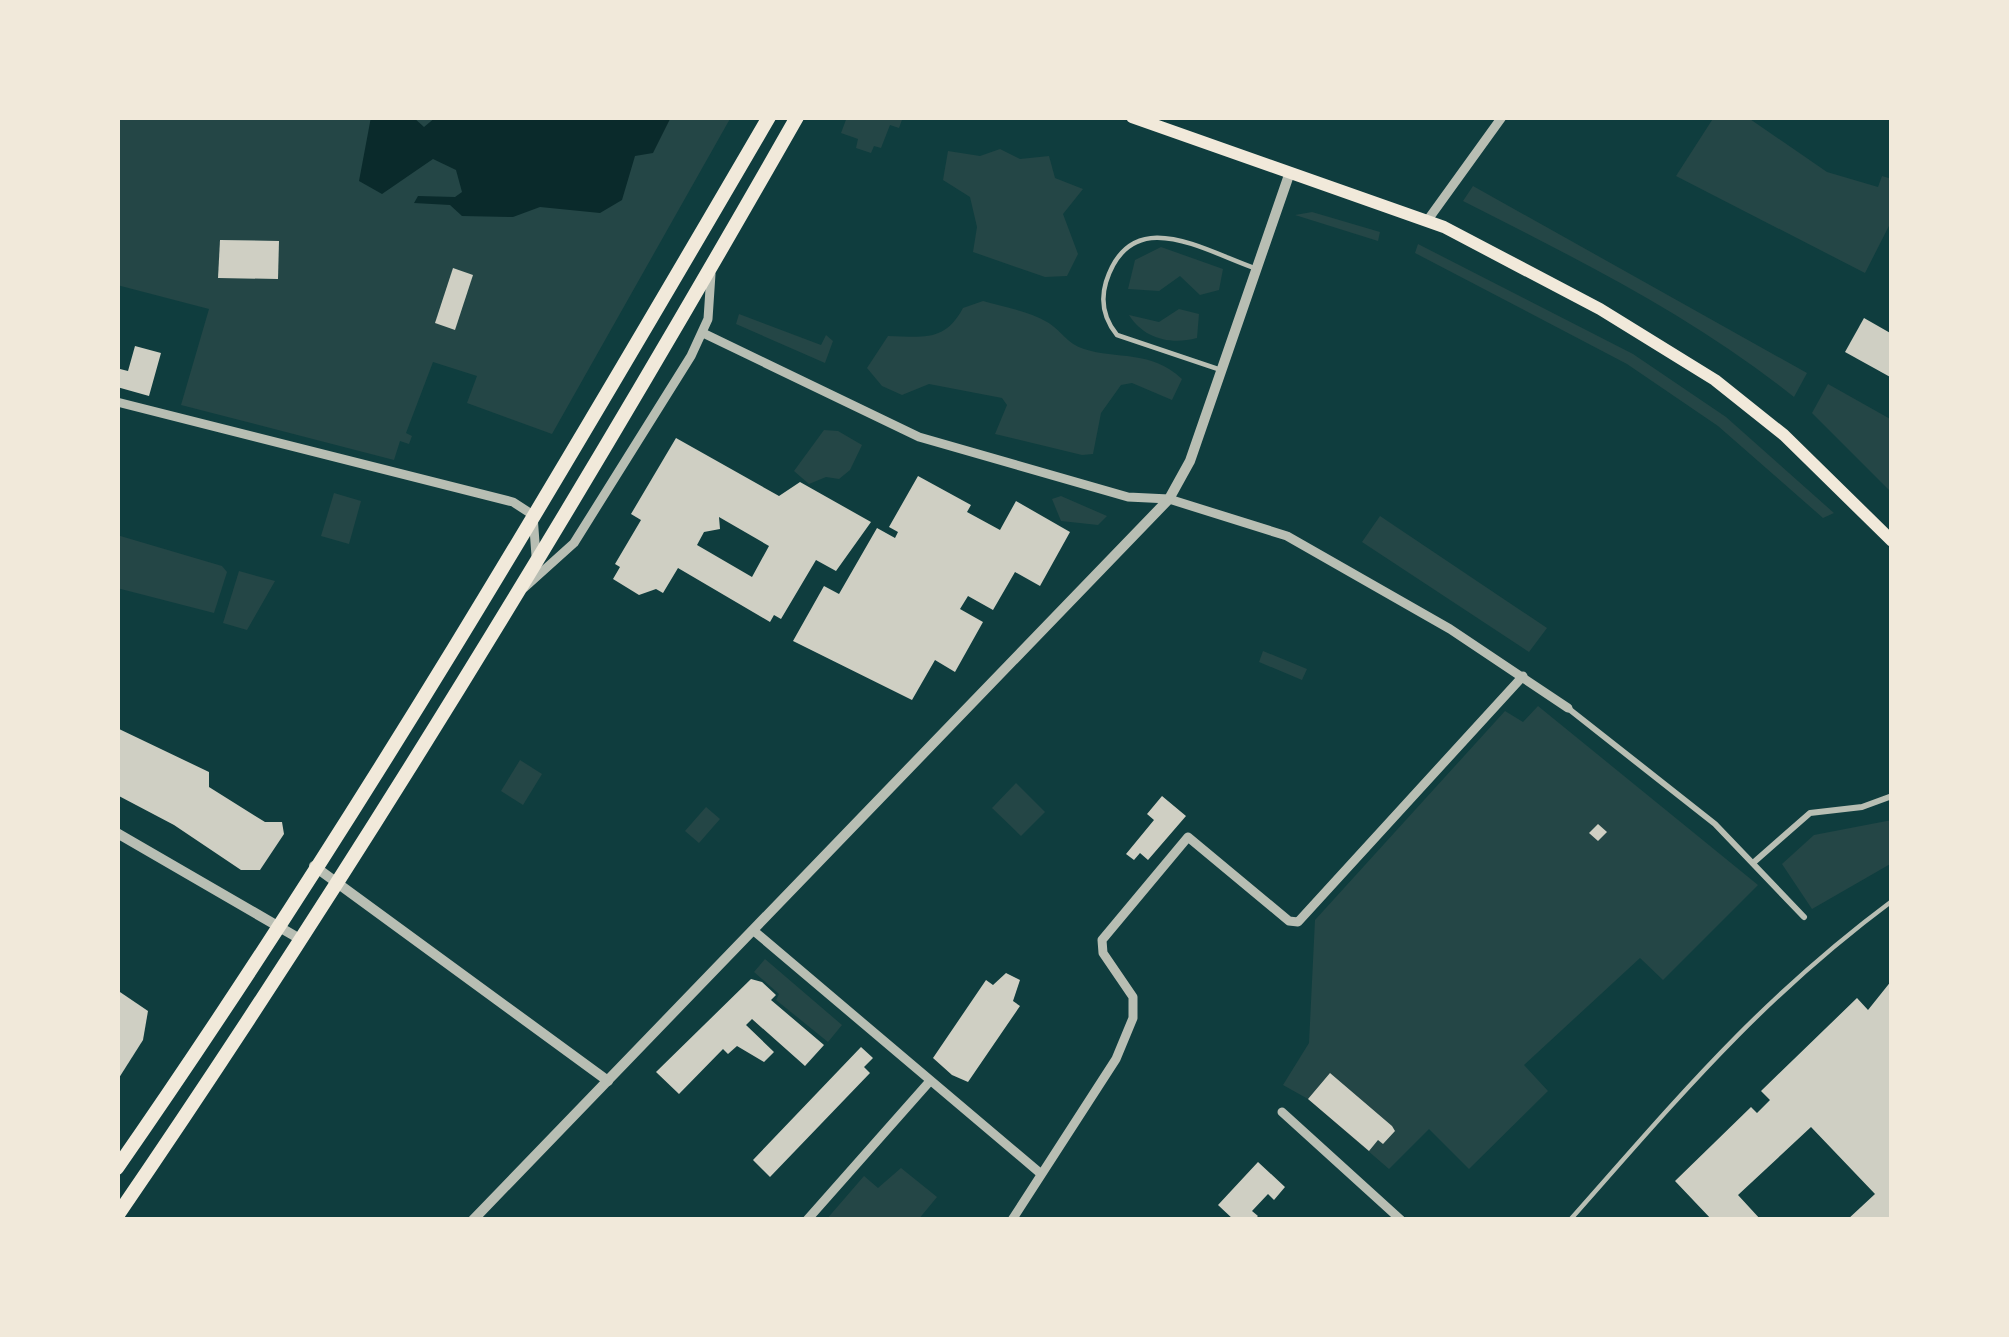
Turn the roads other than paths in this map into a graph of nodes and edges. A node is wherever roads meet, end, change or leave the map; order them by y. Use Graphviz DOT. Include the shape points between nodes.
graph roads {
  1 [pos="770,117"];
  2 [pos="797,117"];
  3 [pos="1132,117"];
  4 [pos="1502,117"];
  5 [pos="1289,176"];
  6 [pos="1427,221"];
  7 [pos="712,266"];
  8 [pos="1257,269"];
  9 [pos="704,334"];
  10 [pos="1222,370"];
  11 [pos="117,402"];
  12 [pos="1169,499"];
  13 [pos="533,515"];
  14 [pos="1892,542"];
  15 [pos="536,562"];
  16 [pos="512,600"];
  17 [pos="1522,676"];
  18 [pos="1568,708"];
  19 [pos="1892,796"];
  20 [pos="117,833"];
  21 [pos="1753,862"];
  22 [pos="314,866"];
  23 [pos="336,881"];
  24 [pos="1892,901"];
  25 [pos="1804,917"];
  26 [pos="278,926"];
  27 [pos="754,931"];
  28 [pos="300,939"];
  29 [pos="608,1081"];
  30 [pos="930,1081"];
  31 [pos="1282,1112"];
  32 [pos="117,1168"];
  33 [pos="1040,1173"];
  34 [pos="117,1216"];
  35 [pos="473,1220"];
  36 [pos="807,1220"];
  37 [pos="1012,1220"];
  38 [pos="1401,1220"];
  39 [pos="1570,1220"];
  1 -- 13 [label="main road"];
  2 -- 7 [label="main road"];
  3 -- 5 [label="main road"];
  4 -- 6 [label="street"];
  5 -- 6 [label="main road"];
  5 -- 8 [label="street"];
  6 -- 14 [label="main road" via="1584,300 1715,380 1784,435"];
  7 -- 9 [label="street"];
  7 -- 15 [label="main road"];
  8 -- 10 [label="street"];
  8 -- 10 [label="lane" via="1149,236 1126,244 1112,264 1103,298 1112,331"];
  9 -- 12 [label="street" via="919,437 1128,497"];
  9 -- 16 [label="street" via="574,543"];
  10 -- 12 [label="street"];
  11 -- 13 [label="street" via="513,502"];
  12 -- 17 [label="street" via="1324,554"];
  12 -- 27 [label="street"];
  13 -- 15 [label="street"];
  13 -- 22 [label="main road"];
  15 -- 16 [label="main road"];
  16 -- 23 [label="main road"];
  17 -- 18 [label="street"];
  17 -- 33 [label="street" via="1304,918 1289,921 1189,837 1102,940 1133,998 1133,1018 1117,1059"];
  18 -- 21 [label="street"];
  19 -- 21 [label="street" via="1810,813"];
  20 -- 26 [label="street"];
  21 -- 25 [label="street"];
  22 -- 23 [label="street"];
  22 -- 26 [label="main road"];
  23 -- 28 [label="main road"];
  23 -- 29 [label="street"];
  24 -- 39 [label="lane" via="1773,995"];
  26 -- 28 [label="street"];
  26 -- 32 [label="main road"];
  27 -- 29 [label="street"];
  27 -- 30 [label="street"];
  28 -- 34 [label="main road"];
  29 -- 35 [label="street"];
  30 -- 33 [label="street"];
  30 -- 36 [label="street"];
  31 -- 38 [label="street"];
  33 -- 37 [label="street"];
}
